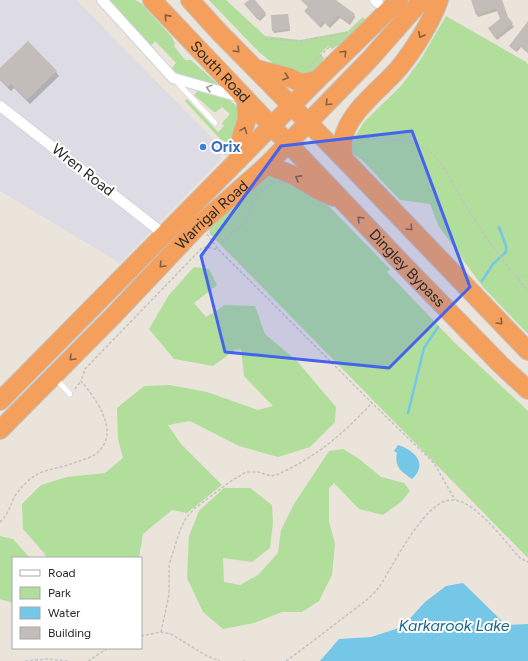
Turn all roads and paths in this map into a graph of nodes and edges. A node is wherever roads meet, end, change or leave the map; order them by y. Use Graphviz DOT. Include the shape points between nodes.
graph roads {
  1 [pos="102,0"];
  2 [pos="152,0"];
  3 [pos="190,0"];
  4 [pos="399,0"];
  5 [pos="422,0"];
  6 [pos="439,0"];
  7 [pos="350,32"];
  8 [pos="265,39"];
  9 [pos="255,69"];
  10 [pos="173,78"];
  11 [pos="317,80"];
  12 [pos="245,99"];
  13 [pos="0,106"];
  14 [pos="292,106"];
  15 [pos="215,123"];
  16 [pos="309,123"];
  17 [pos="271,126"];
  18 [pos="354,133"];
  19 [pos="288,143"];
  20 [pos="343,158"];
  21 [pos="238,160"];
  22 [pos="267,165"];
  23 [pos="280,180"];
  24 [pos="345,203"];
  25 [pos="203,230"];
  26 [pos="165,235"];
  27 [pos="219,250"];
  28 [pos="528,276"];
  29 [pos="517,278"];
  30 [pos="528,291"];
  31 [pos="528,351"];
  32 [pos="53,377"];
  33 [pos="81,381"];
  34 [pos="528,390"];
  35 [pos="70,394"];
  36 [pos="0,401"];
  37 [pos="372,403"];
  38 [pos="0,430"];
  39 [pos="455,500"];
  40 [pos="0,522"];
  41 [pos="528,562"];
  42 [pos="161,632"];
  43 [pos="142,636"];
  44 [pos="106,649"];
  45 [pos="26,661"];
  46 [pos="68,661"];
  47 [pos="88,661"];
  48 [pos="220,661"];
  49 [pos="286,661"];
  1 -- 10 [label="street"];
  12 -- 2 [label="highway, South Road, one-way"];
  3 -- 9 [label="highway, South Road, one-way"];
  11 -- 4 [label="highway, Warrigal Road, one-way"];
  5 -- 16 [label="highway, Warrigal Road, one-way"];
  6 -- 20 [label="highway, one-way" via="416,44 401,66 353,118 343,140"];
  7 -- 8 [label="path" via="301,41"];
  9 -- 11 [label="highway, one-way" via="301,83"];
  9 -- 14 [label="highway, South Road"];
  12 -- 10 [label="street, one-way"];
  10 -- 15 [label="lane"];
  11 -- 14 [label="highway, Warrigal Road"];
  12 -- 17 [label="highway, South Road"];
  21 -- 12 [label="highway, one-way" via="247,119"];
  13 -- 26 [label="street, Wren Road"];
  14 -- 16 [label="highway, South Road"];
  14 -- 17 [label="highway, Warrigal Road"];
  16 -- 19 [label="highway, Warrigal Road"];
  16 -- 20 [label="highway, Dingley Bypass"];
  17 -- 19 [label="highway, South Road"];
  17 -- 21 [label="highway, Warrigal Road"];
  18 -- 29 [label="path" via="369,138 405,141 421,146 434,155 476,222"];
  19 -- 22 [label="highway, Warrigal Road"];
  19 -- 24 [label="highway, Dingley Bypass"];
  20 -- 31 [label="highway, Dingley Bypass, one-way"];
  21 -- 26 [label="highway, Warrigal Road"];
  24 -- 22 [label="highway, one-way" via="293,175"];
  22 -- 25 [label="highway, Warrigal Road"];
  23 -- 25 [label="path" via="267,186 259,194 245,222 224,241"];
  34 -- 24 [label="highway, Dingley Bypass, one-way" via="475,339"];
  25 -- 27 [label="path"];
  25 -- 32 [label="highway, Warrigal Road, one-way"];
  26 -- 36 [label="highway, Warrigal Road"];
  27 -- 33 [label="path" via="206,247 201,249 84,369"];
  27 -- 37 [label="path"];
  28 -- 29 [label="path"];
  29 -- 30 [label="path"];
  32 -- 35 [label="lane"];
  32 -- 38 [label="highway, Warrigal Road"];
  33 -- 35 [label="path"];
  33 -- 40 [label="path" via="102,412 107,426 107,437 103,446 96,454 30,479 16,495 6,518"];
  37 -- 39 [label="path" via="434,463"];
  37 -- 42 [label="path" via="354,423 309,459 276,475 246,472 195,508 182,524 169,565 169,596"];
  39 -- 41 [label="path" via="464,502 476,510 520,558"];
  39 -- 49 [label="path" via="441,503 429,512 412,533 378,589"];
  42 -- 43 [label="path"];
  42 -- 48 [label="path" via="171,634"];
  44 -- 47 [label="path"];
  45 -- 46 [label="path" via="47,658"];
}
